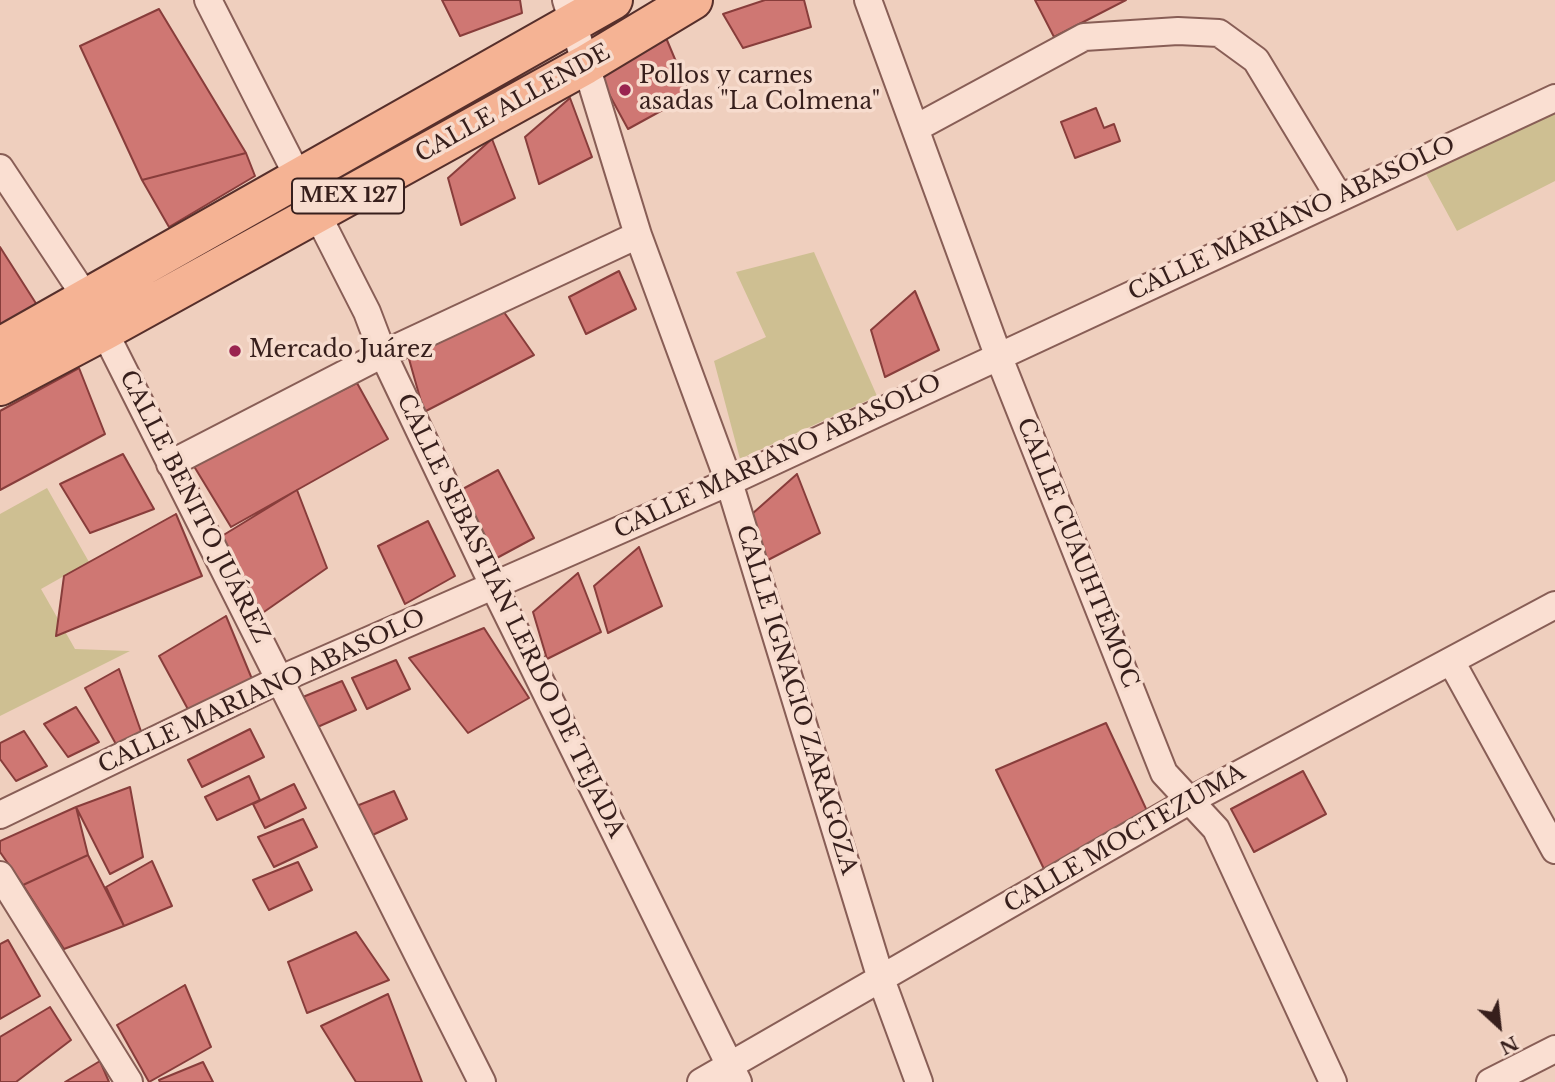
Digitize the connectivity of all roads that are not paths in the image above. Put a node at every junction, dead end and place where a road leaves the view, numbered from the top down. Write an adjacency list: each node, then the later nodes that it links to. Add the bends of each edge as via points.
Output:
1 (208, 0): 10 (street, CALLE SEBASTIÁN LERDO DE TEJADA)
2 (613, 0): 5 (main road, CALLE ALLENDE / MEX 127)
3 (693, 0): 6 (main road, CALLE ALLENDE / MEX 127)
4 (869, 0): 8 (street, CALLE CUAUHTÉMOC)
5 (570, 12): 6 (street, CALLE IGNACIO ZARAGOZA); 10 (main road, CALLE ALLENDE / MEX 127)
6 (584, 65): 12 (main road, CALLE ALLENDE / MEX 127); 13 (street, CALLE IGNACIO ZARAGOZA)
7 (1555, 98): 11 (street, CALLE MARIANO ABASOLO)
8 (916, 128): 11 (street, via 1084,37 1219,33 1256,60); 17 (street, CALLE CUAUHTÉMOC)
9 (0, 168): 14 (street, CALLE BENITO JUÁREZ)
10 (300, 178): 12 (street, CALLE SEBASTIÁN LERDO DE TEJADA); 14 (main road, CALLE ALLENDE / MEX 127)
11 (1339, 197): 17 (street, CALLE MARIANO ABASOLO)
12 (318, 213): 14 (main road, CALLE ALLENDE / MEX 127); 16 (street, CALLE SEBASTIÁN LERDO DE TEJADA)
13 (638, 235): 16 (street); 20 (street, CALLE IGNACIO ZARAGOZA)
14 (96, 315): 15 (main road, CALLE ALLENDE / MEX 127); 18 (main road, CALLE ALLENDE / MEX 127); 19 (street, CALLE BENITO JUÁREZ)
15 (0, 347)
16 (383, 354): 19 (street); 21 (street, CALLE SEBASTIÁN LERDO DE TEJADA)
17 (998, 355): 20 (street, CALLE MARIANO ABASOLO); 25 (street, CALLE CUAUHTÉMOC, via 1164,773)
18 (0, 386)
19 (170, 464): 24 (street, CALLE BENITO JUÁREZ)
20 (729, 482): 21 (street, CALLE MARIANO ABASOLO); 29 (street, CALLE IGNACIO ZARAGOZA)
21 (494, 587): 24 (street, CALLE MARIANO ABASOLO); 31 (street, CALLE SEBASTIÁN LERDO DE TEJADA)
22 (1555, 605): 23 (street, CALLE MOCTEZUMA)
23 (1451, 661): 25 (street, CALLE MOCTEZUMA); 27 (street)
24 (281, 679): 26 (street, CALLE MARIANO ABASOLO); 33 (street, CALLE BENITO JUÁREZ)
25 (1189, 801): 29 (street, CALLE MOCTEZUMA); 36 (street, CALLE CUAUHTÉMOC, via 1216,829)
26 (0, 815)
27 (1555, 850)
28 (0, 875): 32 (street)
29 (881, 979): 31 (street, CALLE MOCTEZUMA); 35 (street, CALLE IGNACIO ZARAGOZA)
30 (1555, 1049): 37 (street)
31 (734, 1074): 34 (street, CALLE MOCTEZUMA)
32 (129, 1082)
33 (482, 1082)
34 (701, 1082)
35 (919, 1082)
36 (1333, 1082)
37 (1490, 1082)

